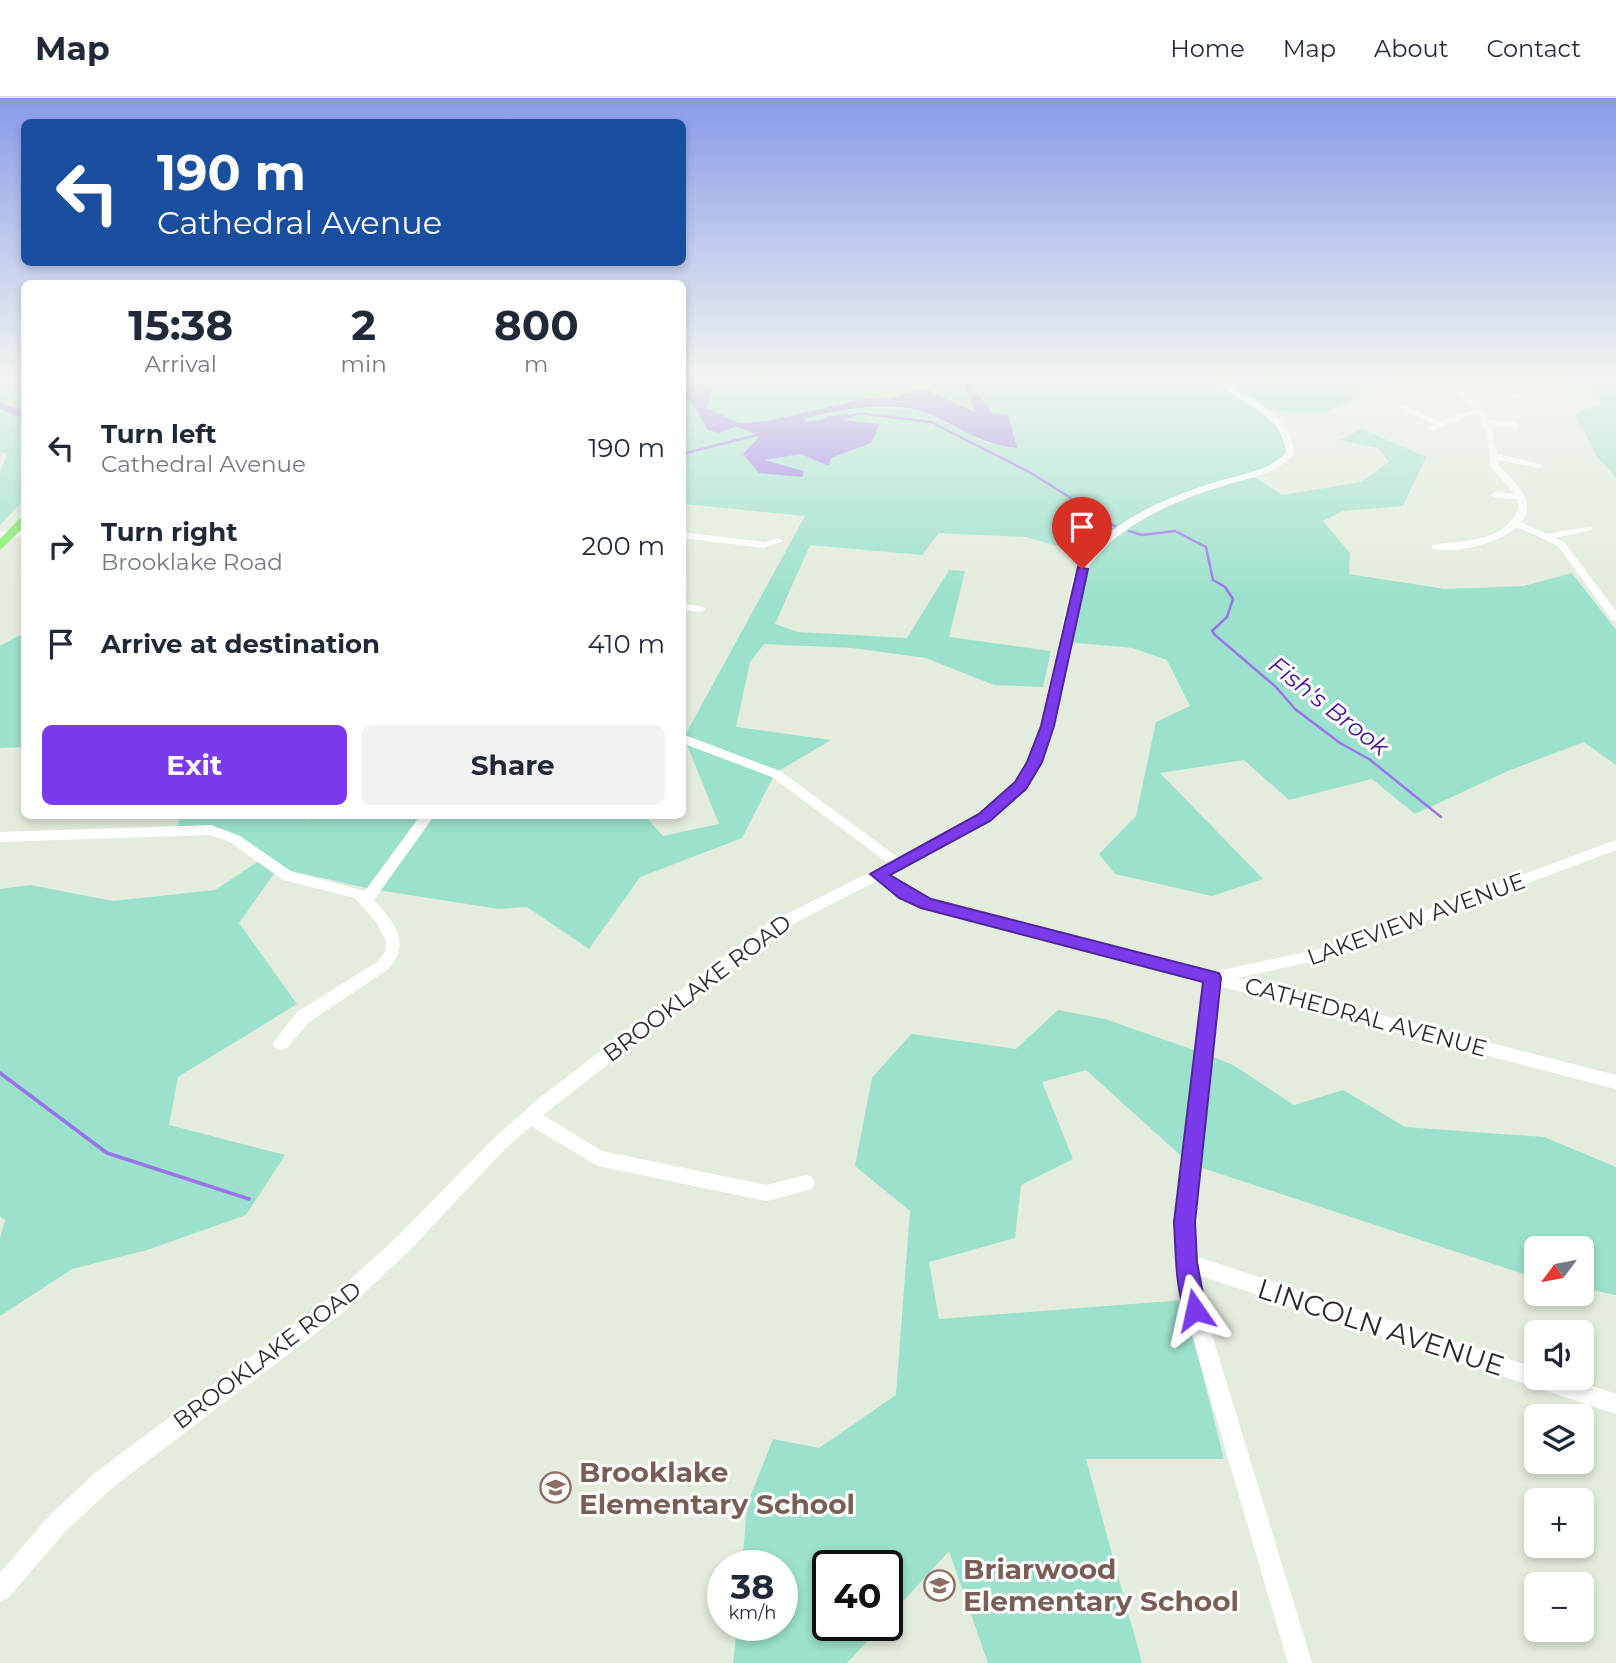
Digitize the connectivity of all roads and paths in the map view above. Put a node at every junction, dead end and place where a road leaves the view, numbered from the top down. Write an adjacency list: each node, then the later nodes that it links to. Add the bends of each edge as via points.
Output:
1 (1290, 451): 26 (street, BROOKLAKE ROAD, via 1276,467 1159,505 1128,524 1088,560 1078,577 1042,745 1021,786 984,818)
2 (1491, 451): 3 (street)
3 (1492, 456): 4 (street); 6 (street, via 1498,472)
4 (1539, 465)
5 (1495, 495): 6 (street)
6 (1522, 497): 7 (street, via 1524,511)
7 (1515, 523): 11 (street); 13 (street)
8 (1589, 528): 11 (street)
9 (12, 534): 14 (main road)
10 (686, 535): 12 (street, via 764,545)
11 (1549, 536): 17 (street, via 1561,544)
12 (778, 541)
13 (1481, 542): 15 (street); 16 (street)
14 (0, 546)
15 (1434, 547)
16 (1495, 549)
17 (1588, 580): 18 (street); 21 (street)
18 (1605, 581)
19 (686, 607): 20 (street)
20 (701, 609)
21 (1616, 618)
22 (686, 740): 26 (street, via 776,774)
23 (425, 819): 28 (street)
24 (0, 837): 28 (street, via 211,831 235,839 289,876 350,890)
25 (1616, 845): 29 (street, LAKEVIEW AVENUE, via 1322,954)
26 (898, 864): 27 (street, BROOKLAKE ROAD)
27 (878, 874): 29 (street, CATHEDRAL AVENUE, via 927,904); 32 (street, BROOKLAKE ROAD, via 786,919 750,943)
28 (367, 899): 30 (street, via 393,940 392,954 303,1017)
29 (1212, 978): 31 (street, CATHEDRAL AVENUE); 34 (street, via 1185,1222)
30 (281, 1043)
31 (1616, 1082)
32 (530, 1116): 33 (street, via 598,1158 767,1193); 36 (street, BROOKLAKE ROAD, via 377,1270 104,1480 57,1524)
33 (806, 1183)
34 (1186, 1262): 35 (street, LINCOLN AVENUE); 37 (street, via 1199,1325)
35 (1616, 1404)
36 (0, 1590)
37 (1300, 1663)

